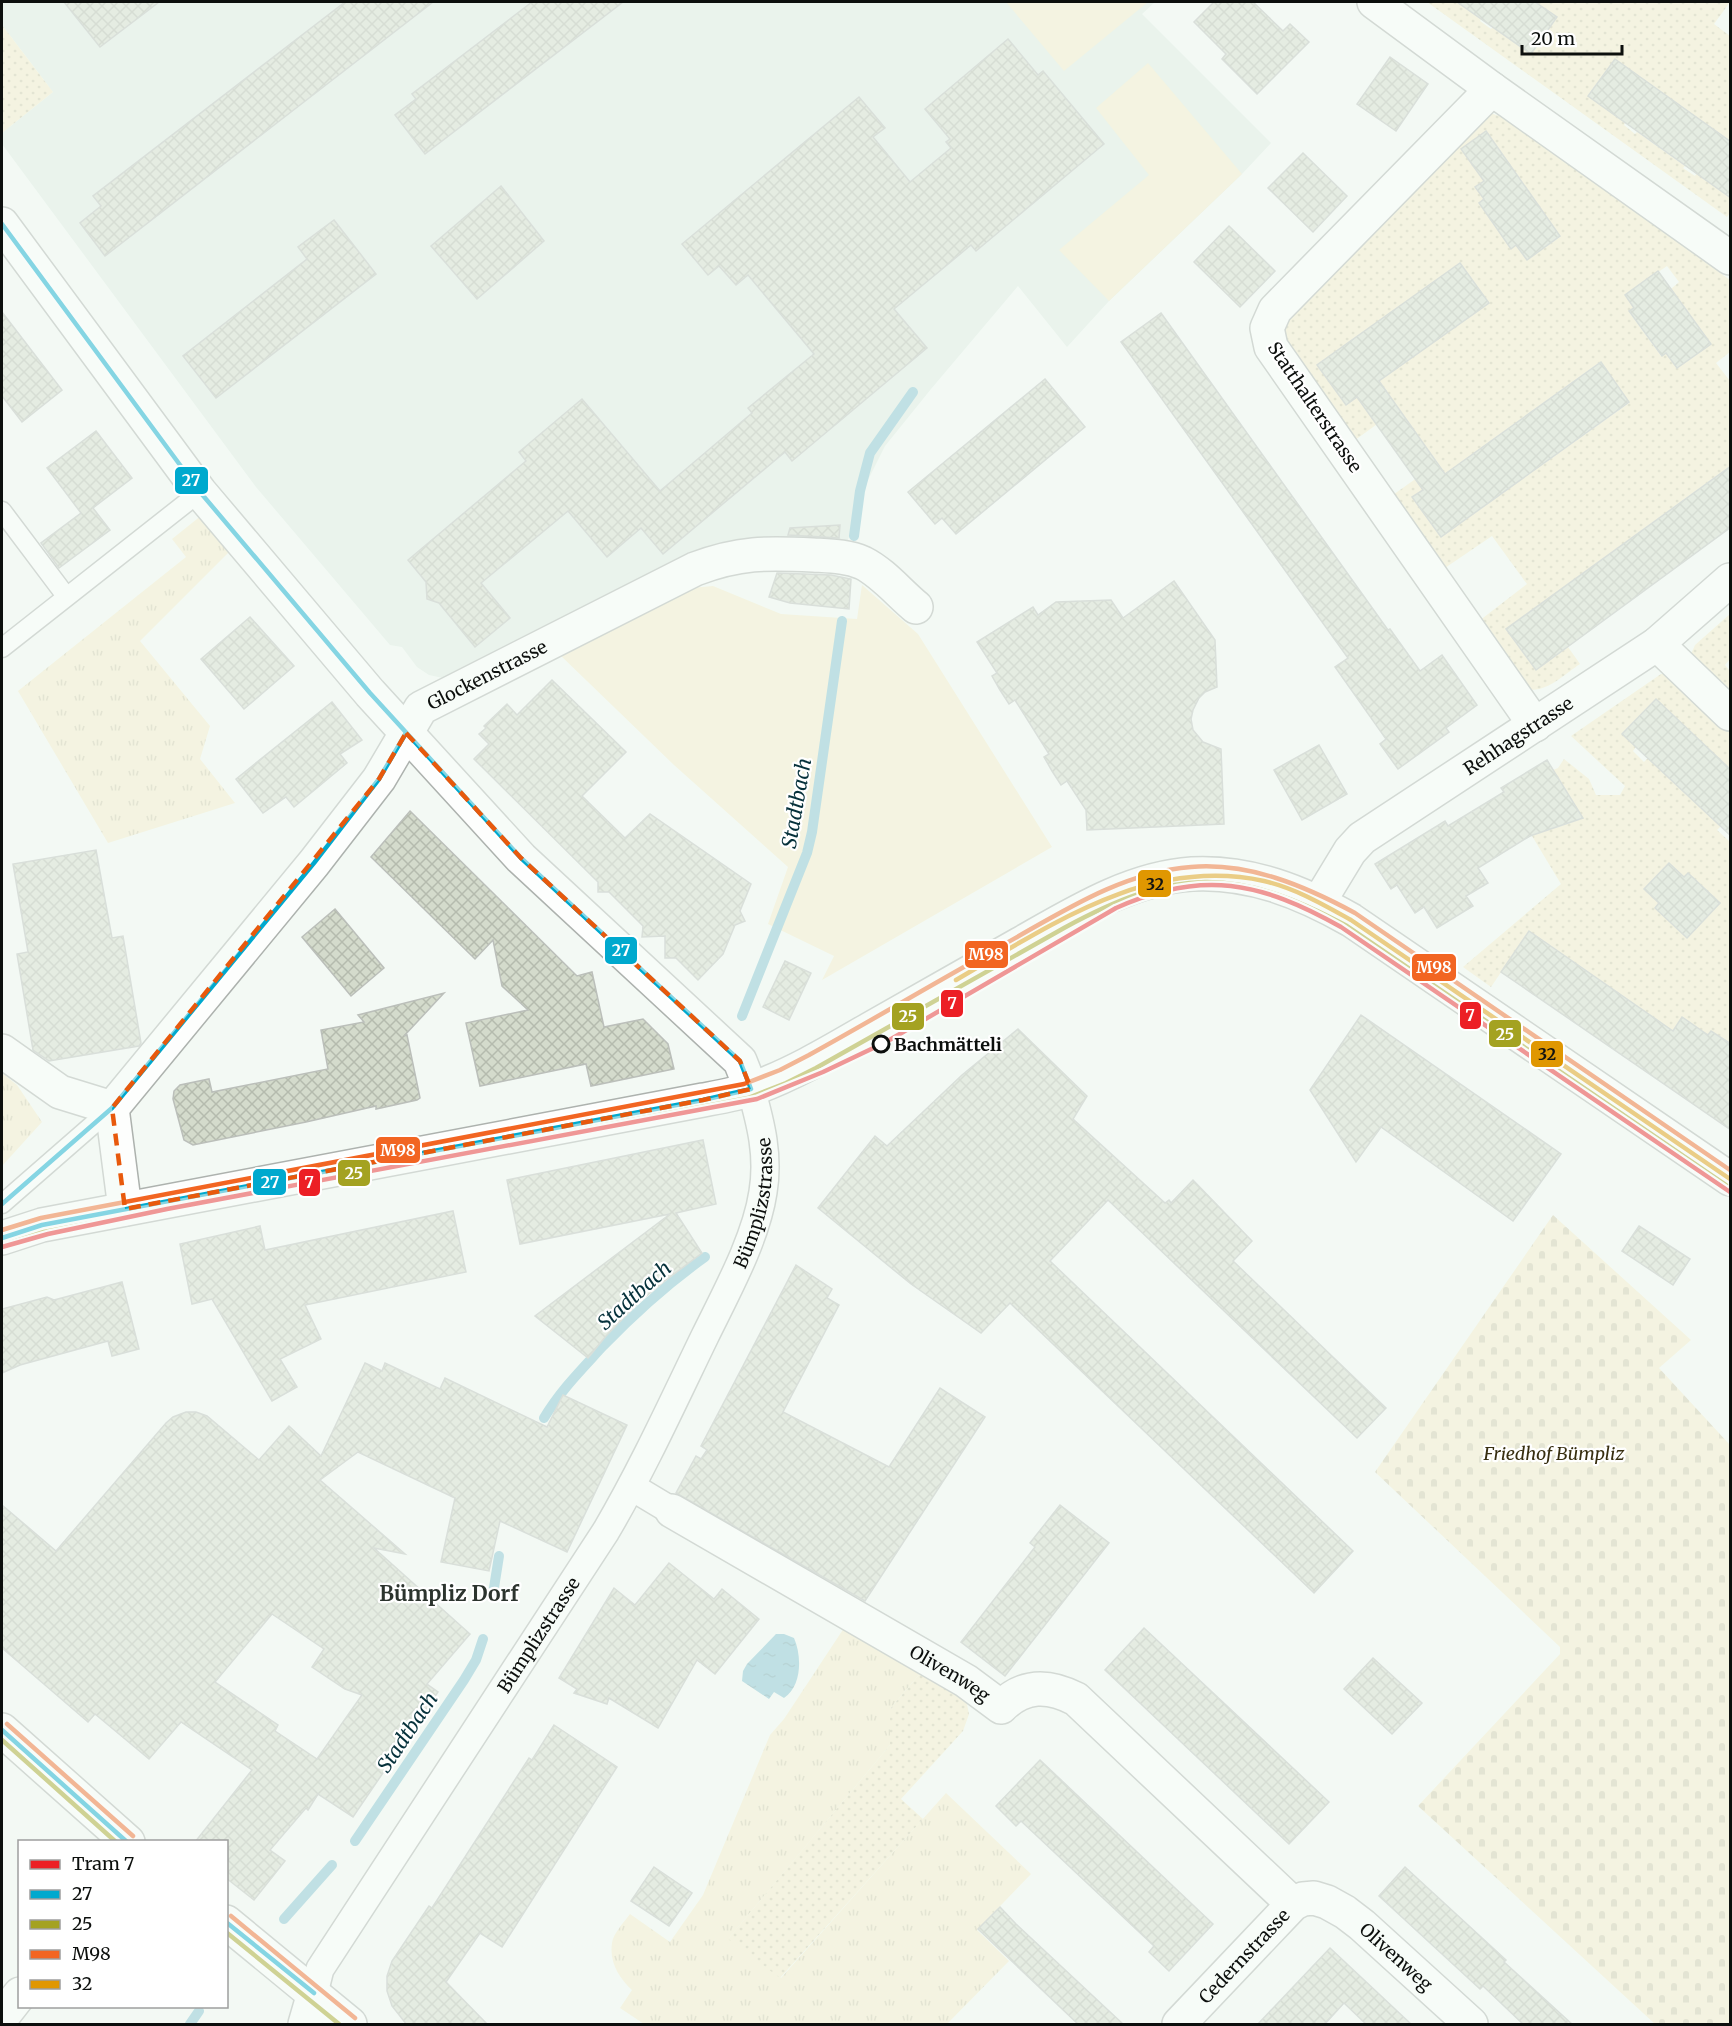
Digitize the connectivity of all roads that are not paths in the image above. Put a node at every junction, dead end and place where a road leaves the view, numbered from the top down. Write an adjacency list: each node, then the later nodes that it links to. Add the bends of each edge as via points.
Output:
1 (1374, 2): 2 (street)
2 (1492, 89): 4 (street); 13 (street, Statthalterstrasse, via 1275,310 1267,328 1272,347)
3 (2, 224): 5 (street, Bümplizstrasse)
4 (1731, 258)
5 (200, 492): 8 (lane); 14 (street, Bümplizstrasse)
6 (2, 511): 8 (lane)
7 (1731, 580): 10 (street, Rehhagstrasse)
8 (66, 596): 11 (lane)
9 (916, 608): 14 (street, Glockenstrasse, via 874,570 845,557 774,553 728,558 695,569 420,708)
10 (1657, 644): 12 (street); 13 (street, Rehhagstrasse)
11 (2, 648)
12 (1731, 714)
13 (1535, 726): 15 (street, Rehhagstrasse, via 1362,838)
14 (406, 733): 17 (street, Bümplizstrasse, via 521,858 740,1061); 18 (street, Glockenstrasse, via 379,779 314,863)
15 (1319, 902): 17 (street, via 1261,880 1232,876 1182,875 1140,885 1080,910 804,1066); 19 (street)
16 (2, 1051): 18 (street, via 60,1092)
17 (751, 1089): 21 (street); 23 (street, Bümplizstrasse, via 766,1161 760,1211 720,1305)
18 (112, 1108): 20 (lane, Glockenstrasse); 21 (street)
19 (1731, 1179)
20 (2, 1204)
21 (124, 1209): 22 (street, via 42,1225)
22 (2, 1238)
23 (632, 1487): 24 (street, Olivenweg); 29 (street, Bümplizstrasse, via 320,1969)
24 (672, 1511): 27 (street, Olivenweg, via 966,1681 1001,1707 1021,1693 1038,1688 1076,1699)
25 (2, 1730): 26 (street)
26 (126, 1840)
27 (1304, 1901): 34 (street, Cedernstrasse); 35 (street, Olivenweg, via 1337,1907 1353,1918)
28 (228, 1924): 29 (street)
29 (314, 1993): 32 (street, Bümplizstrasse); 33 (street)
30 (18, 1997): 31 (street)
31 (2, 2017)
32 (305, 2025)
33 (350, 2025)
34 (1179, 2025)
35 (1471, 2025)

